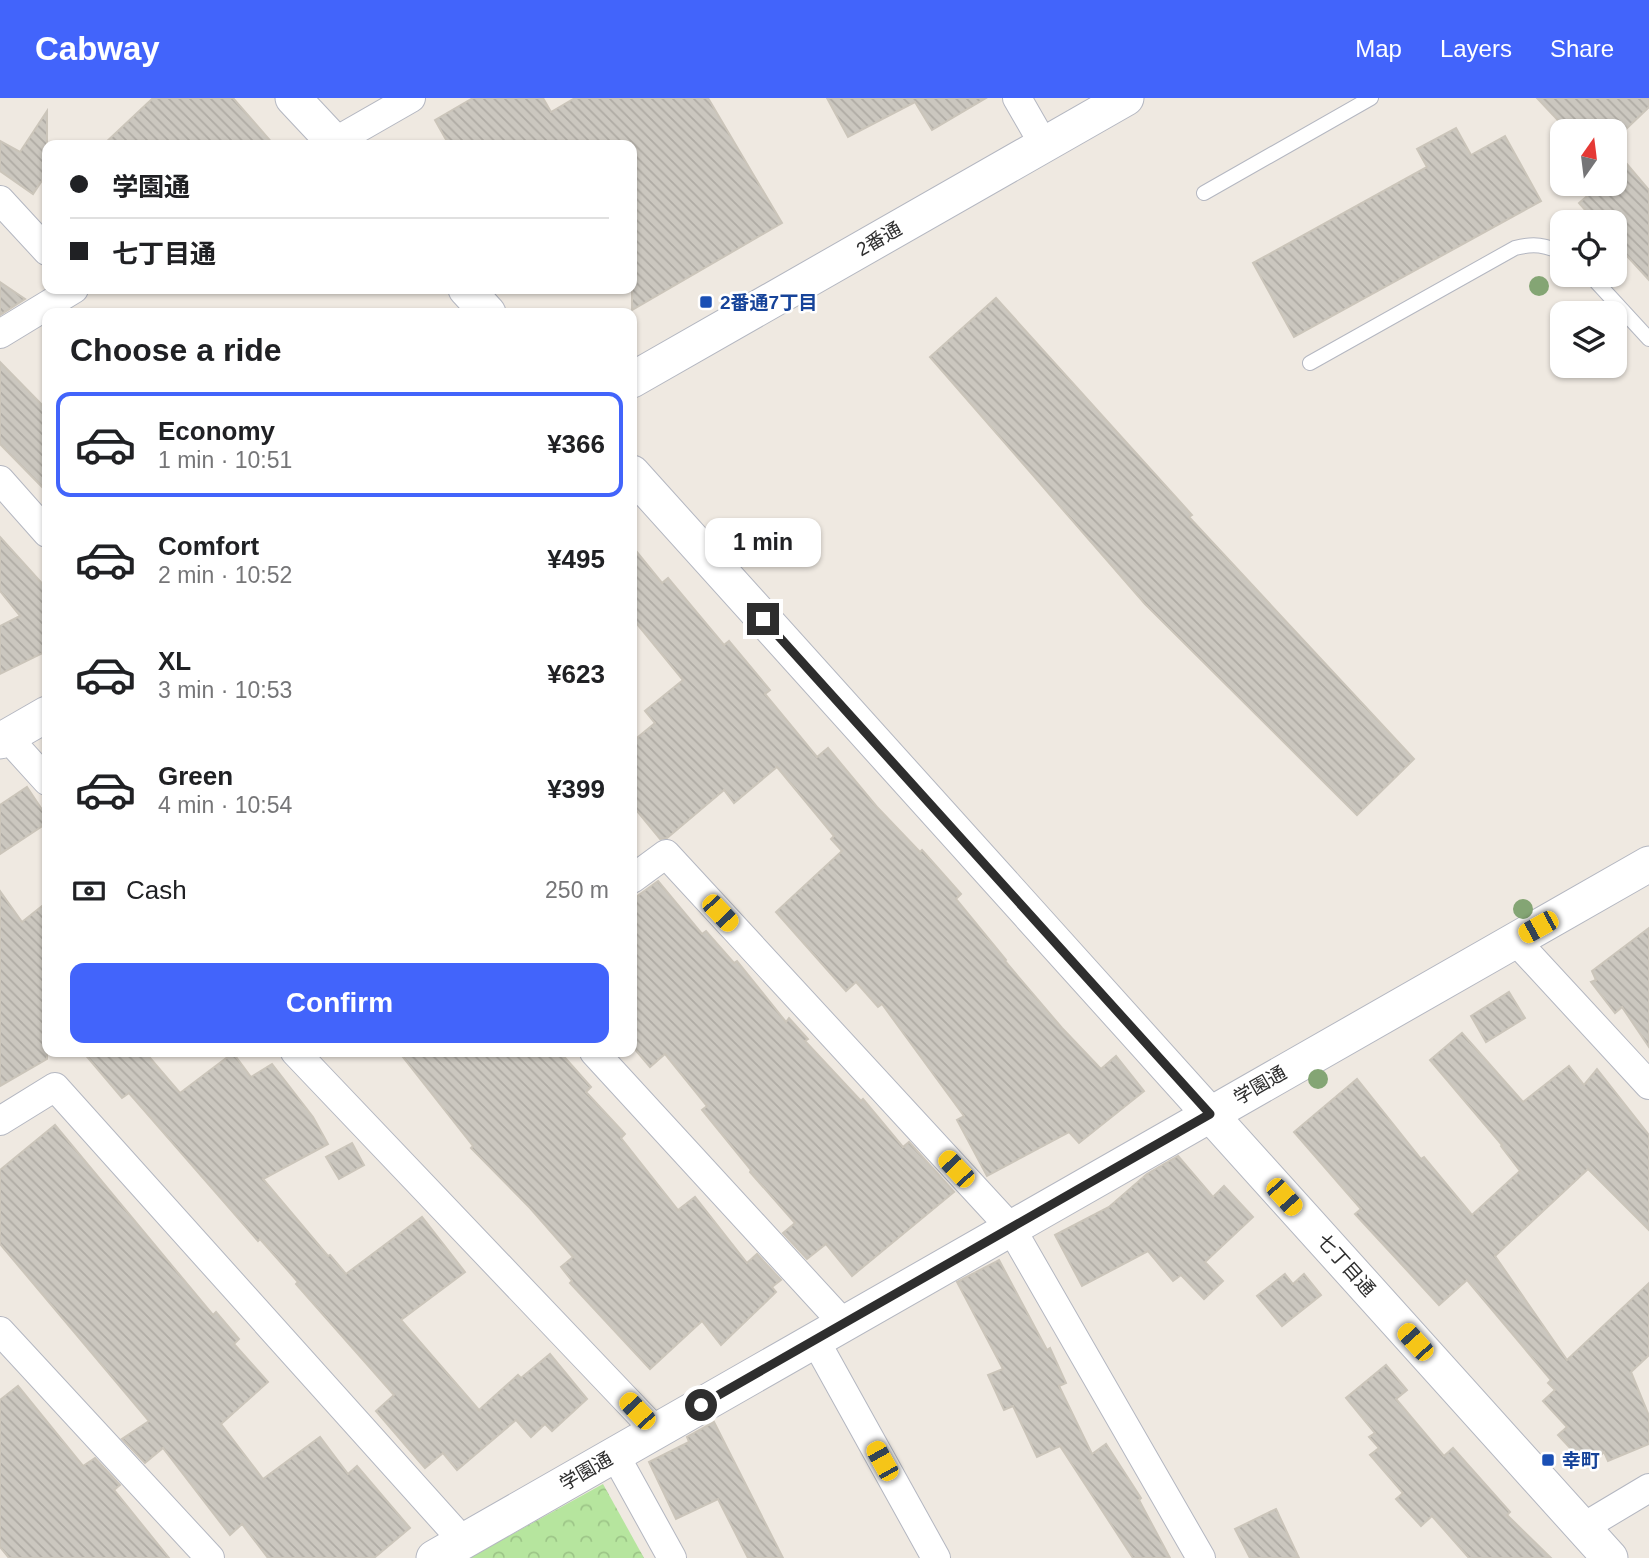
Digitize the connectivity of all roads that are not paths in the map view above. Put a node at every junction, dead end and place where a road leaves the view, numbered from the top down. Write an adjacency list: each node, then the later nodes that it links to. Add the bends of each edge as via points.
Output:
1 (293, 98): 6 (street)
2 (411, 98): 7 (street)
3 (1017, 98): 8 (street)
4 (1126, 98): 8 (street, 2番通)
5 (1371, 98): 9 (lane)
6 (330, 140)
7 (340, 140)
8 (1044, 145): 22 (street, 2番通)
9 (1204, 194)
10 (0, 200): 11 (street)
11 (42, 246)
12 (1550, 246): 21 (lane, via 1514,247)
13 (1601, 287): 20 (lane)
14 (66, 294): 17 (street)
15 (471, 294): 18 (street)
16 (42, 308): 19 (street)
17 (43, 308)
18 (483, 308)
19 (0, 334)
20 (1649, 339)
21 (1310, 363)
22 (637, 377)
23 (637, 479): 35 (street, 七丁目通)
24 (0, 480): 25 (street)
25 (42, 527)
26 (42, 717): 27 (street)
27 (4, 739): 28 (street)
28 (42, 776)
29 (1649, 864): 31 (street, 学園通)
30 (637, 875): 37 (street, via 666,854)
31 (1515, 940): 34 (street); 35 (street, 学園通)
32 (300, 1057): 40 (street)
33 (598, 1057): 39 (street)
34 (1649, 1085)
35 (1210, 1114): 37 (street, 学園通); 43 (street, 七丁目通)
36 (0, 1121): 44 (street, via 55,1087)
37 (1011, 1228): 39 (street, 学園通); 48 (street)
38 (0, 1331): 45 (street)
39 (830, 1332): 40 (street, 学園通); 47 (street)
40 (656, 1431): 41 (street, 学園通)
41 (615, 1455): 44 (street, 学園通); 46 (street)
42 (1649, 1488): 43 (street)
43 (1582, 1528): 49 (street, 七丁目通)
44 (449, 1550)
45 (210, 1558)
46 (672, 1558)
47 (936, 1558)
48 (1201, 1558)
49 (1610, 1558)

